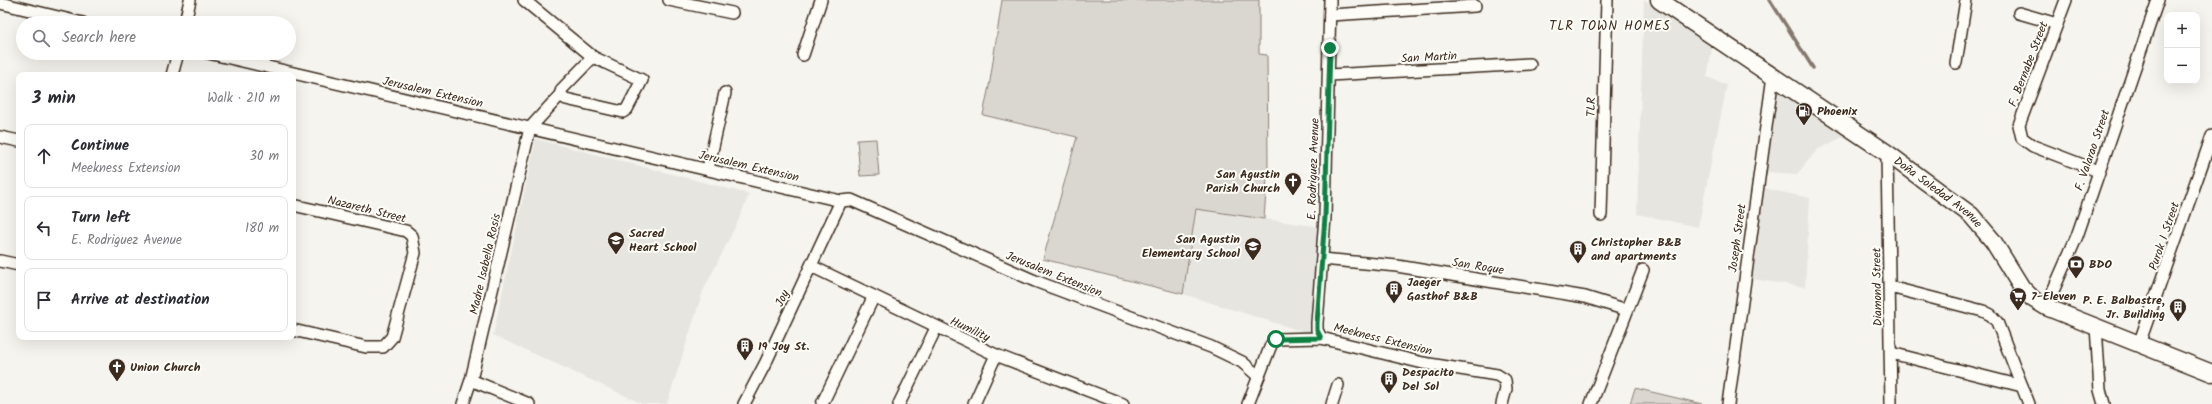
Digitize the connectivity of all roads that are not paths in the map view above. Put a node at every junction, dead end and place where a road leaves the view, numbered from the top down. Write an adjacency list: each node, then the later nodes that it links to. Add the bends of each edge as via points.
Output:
1 (190, 0): 18 (street)
2 (524, 0): 21 (street)
3 (669, 0): 11 (street)
4 (821, 0): 20 (street)
5 (1330, 0): 16 (street, E. Rodriguez Avenue)
6 (1607, 0): 42 (street, TLR)
7 (1659, 0): 30 (main road, Doña Soledad Avenue)
8 (1966, 0): 24 (street)
9 (2066, 0): 19 (street, F. Bernabe Street)
10 (2158, 0): 39 (street, F. Valarao Street)
11 (690, 2): 14 (street)
12 (0, 3): 17 (street)
13 (1475, 6): 16 (street)
14 (732, 13)
15 (2019, 13): 19 (street)
16 (1330, 15): 29 (street, E. Rodriguez Avenue)
17 (54, 16)
18 (187, 16)
19 (2058, 24): 39 (street, F. Bernabe Street, via 2019,125 2022,138 2033,146)
20 (803, 55)
21 (593, 57): 32 (street, via 562,89); 32 (street, via 642,80 626,111 617,112 566,99)
22 (176, 60): 26 (street)
23 (238, 60): 27 (street, Jerusalem Extension)
24 (1956, 63)
25 (1530, 64): 29 (street, San Martin)
26 (173, 72)
27 (290, 72)
28 (296, 73): 33 (street, Jerusalem Extension)
29 (1330, 75): 43 (street, E. Rodriguez Avenue)
30 (1773, 76): 37 (main road, Doña Soledad Avenue); 75 (street, Joseph Street)
31 (725, 93): 38 (street)
32 (560, 95): 33 (street)
33 (530, 128): 38 (street, Jerusalem Extension); 61 (street, Madre Isabella Rosis)
34 (0, 136): 36 (street)
35 (2212, 136): 56 (street, Purok 1 Street)
36 (16, 140)
37 (1887, 153): 48 (street, Diamond Street); 50 (main road, Doña Soledad Avenue, via 1971,215 1993,240 2022,288 2033,300)
38 (708, 169): 40 (street, Jerusalem Extension)
39 (2098, 171): 50 (street, F. Valarao Street, via 2077,236)
40 (841, 201): 46 (street, Joy); 60 (street, Jerusalem Extension, via 854,201 1036,281 1211,347 1242,362)
41 (296, 206): 54 (street, Nazareth Street, via 397,228 412,236 415,253 392,337 383,347 366,347)
42 (1601, 215)
43 (1322, 259): 51 (street, San Roque, via 1398,266 1606,302); 55 (street, E. Rodriguez Avenue, via 1317,323)
44 (0, 261): 45 (street)
45 (16, 264)
46 (811, 266): 49 (street, Humility); 66 (street, Joy)
47 (1642, 270): 51 (street)
48 (1890, 287): 57 (street, Diamond Street); 63 (street, via 1991,315 1997,322)
49 (873, 298): 53 (street, Humility); 67 (street)
50 (2046, 307): 52 (main road, Doña Soledad Avenue)
51 (1627, 310): 74 (street)
52 (2096, 326): 56 (main road, Doña Soledad Avenue); 78 (street, via 2100,390)
53 (936, 328): 58 (street, Humility); 68 (street)
54 (296, 331)
55 (1321, 338): 60 (street, Meekness Extension, via 1276,339); 73 (street, Meekness Extension, via 1423,364 1497,375 1505,380 1506,389)
56 (2139, 344): 59 (main road, Doña Soledad Avenue)
57 (1891, 353): 63 (street); 76 (street, Diamond Street)
58 (996, 355): 69 (street); 70 (street, Humility)
59 (2212, 373)
60 (1258, 376): 71 (street, Meekness Extension)
61 (471, 380): 64 (street, Madre Isabella Rosis); 65 (street)
62 (1338, 384): 72 (street)
63 (2022, 386): 77 (street)
64 (463, 404)
65 (529, 404)
66 (744, 404)
67 (822, 404)
68 (899, 404)
69 (974, 404)
70 (1122, 404)
71 (1248, 404)
72 (1332, 404)
73 (1502, 404)
74 (1591, 404)
75 (1728, 404)
76 (1891, 404)
77 (2029, 404)
78 (2104, 404)

